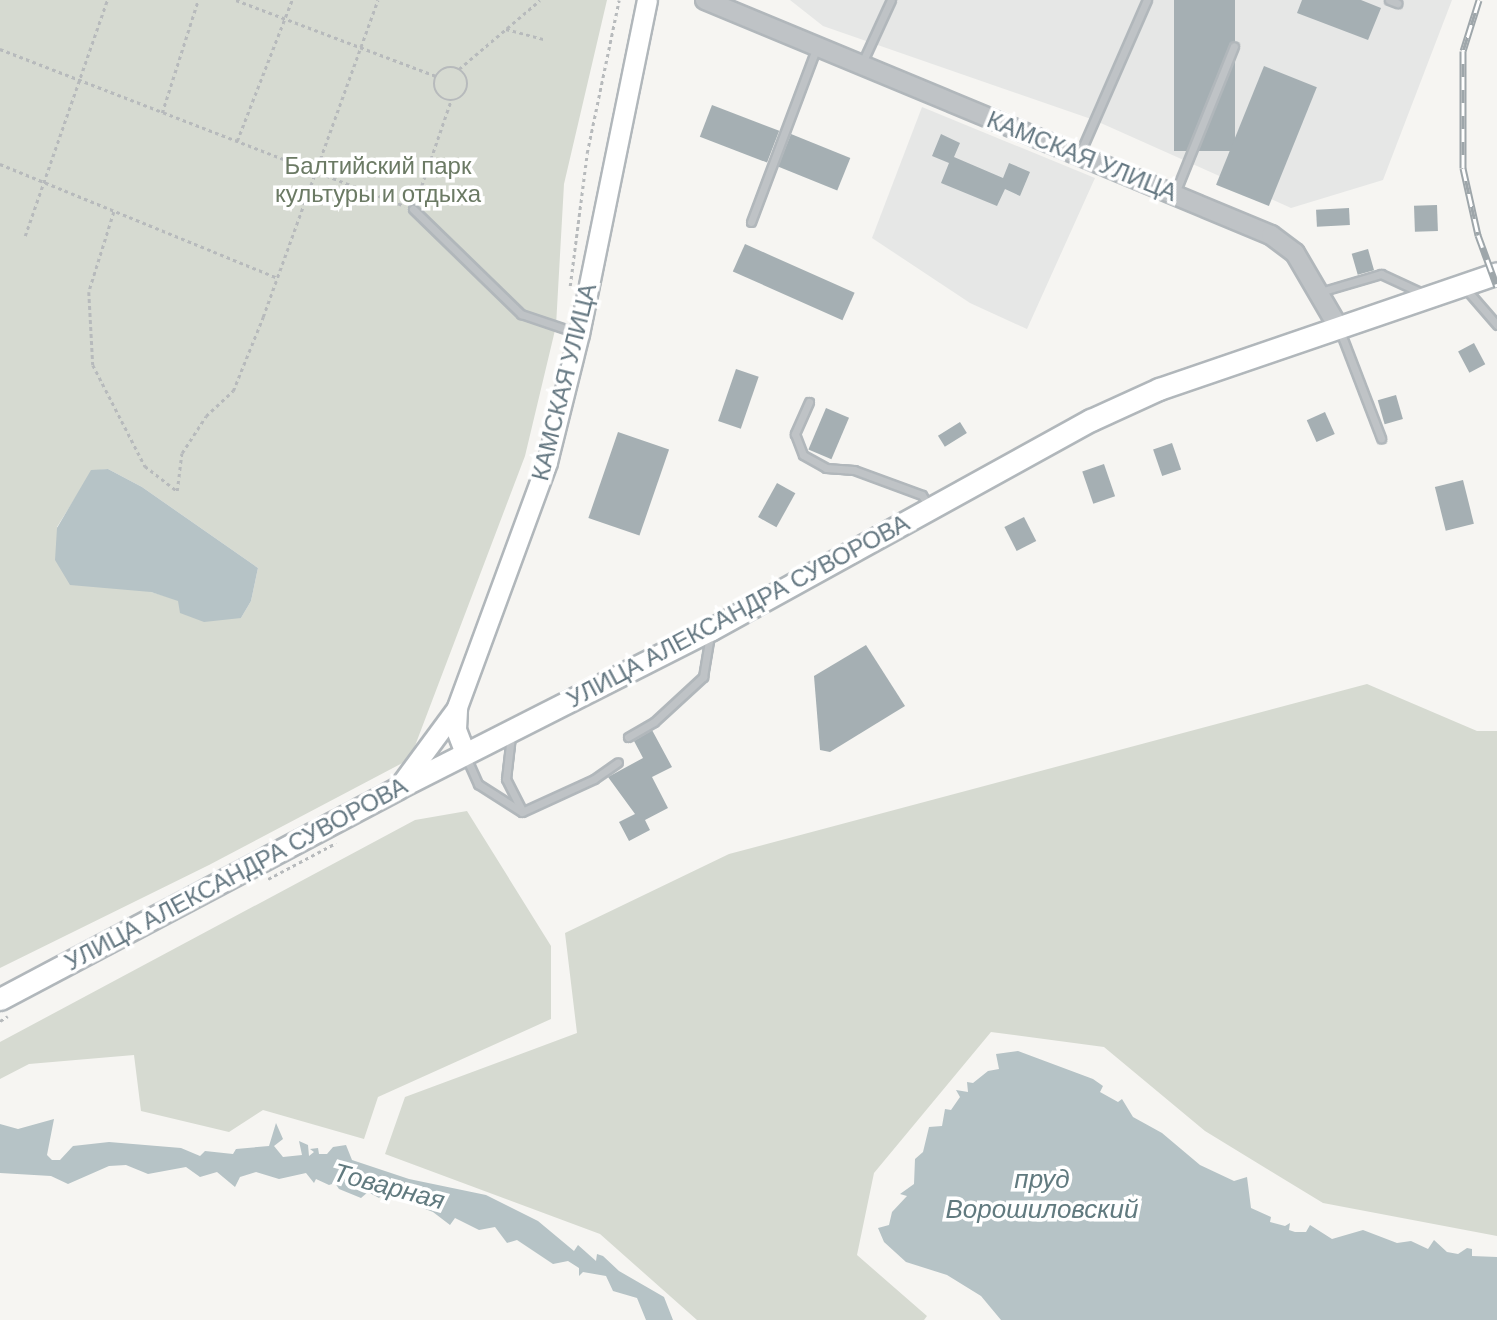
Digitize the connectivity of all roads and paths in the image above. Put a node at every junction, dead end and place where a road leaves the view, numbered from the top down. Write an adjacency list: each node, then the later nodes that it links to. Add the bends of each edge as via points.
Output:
1 (107, 0): 22 (path)
2 (198, 0): 24 (path)
3 (236, 0): 12 (path)
4 (292, 0): 12 (path)
5 (378, 0): 16 (path)
6 (540, 0): 13 (path)
7 (619, 0): 38 (path, via 587,153)
8 (647, 0): 43 (main road, КАМСКАЯ УЛИЦА)
9 (705, 0): 15 (street, КАМСКАЯ УЛИЦА)
10 (891, 0): 19 (lane)
11 (1147, 0): 26 (lane)
12 (283, 21): 16 (path); 25 (path)
13 (506, 29): 14 (path); 20 (path)
14 (544, 38)
15 (817, 46): 19 (street, КАМСКАЯ УЛИЦА); 33 (lane)
16 (361, 47): 21 (path); 28 (path)
17 (1234, 47): 30 (lane)
18 (0, 49): 22 (path)
19 (862, 65): 26 (street, КАМСКАЯ УЛИЦА)
20 (459, 69): 21 (path, via 444,68); 23 (path, via 467,78 467,89)
21 (436, 76): 23 (path, via 435,90)
22 (79, 83): 24 (path); 29 (path)
23 (452, 100): 31 (path)
24 (162, 113): 25 (path)
25 (237, 141): 28 (path)
26 (1080, 155): 30 (street, КАМСКАЯ УЛИЦА)
27 (0, 164): 29 (path)
28 (316, 173): 31 (path); 36 (path)
29 (44, 183): 32 (path); 34 (path)
30 (1175, 194): 39 (street, КАМСКАЯ УЛИЦА, via 1271,235 1295,253)
31 (414, 209): 43 (lane, via 521,314)
32 (114, 212): 36 (path); 36 (path, via 89,292 93,365 145,466 177,491 182,453 206,416 233,391)
33 (751, 222)
34 (25, 236)
35 (1497, 273): 37 (main road, УЛИЦА АЛЕКСАНДРА СУВОРОВА)
36 (278, 278)
37 (1464, 287): 40 (main road, УЛИЦА АЛЕКСАНДРА СУВОРОВА); 41 (lane)
38 (570, 289)
39 (1320, 292): 40 (lane, via 1381,274 1402,280); 42 (street, КАМСКАЯ УЛИЦА)
40 (1430, 299): 42 (main road, УЛИЦА АЛЕКСАНДРА СУВОРОВА)
41 (1497, 326)
42 (1340, 330): 45 (lane); 46 (main road, УЛИЦА АЛЕКСАНДРА СУВОРОВА, via 1159,389 1091,420)
43 (579, 334): 48 (main road, КАМСКАЯ УЛИЦА, via 547,462)
44 (809, 402): 46 (lane, via 795,434 803,455 826,467 854,470 922,495)
45 (1381, 438)
46 (930, 508): 47 (main road, УЛИЦА АЛЕКСАНДРА СУВОРОВА)
47 (710, 630): 49 (main road, УЛИЦА АЛЕКСАНДРА СУВОРОВА); 50 (lane, via 703,677 654,722)
48 (457, 707): 51 (main road, КАМСКАЯ УЛИЦА, via 456,729); 53 (main road)
49 (512, 732): 51 (main road, УЛИЦА АЛЕКСАНДРА СУВОРОВА); 54 (lane, via 506,779)
50 (628, 737)
51 (464, 753): 53 (main road, УЛИЦА АЛЕКСАНДРА СУВОРОВА); 54 (lane, via 478,784)
52 (618, 762): 54 (lane, via 594,779)
53 (398, 788): 55 (main road, УЛИЦА АЛЕКСАНДРА СУВОРОВА)
54 (522, 812)
55 (0, 999)

